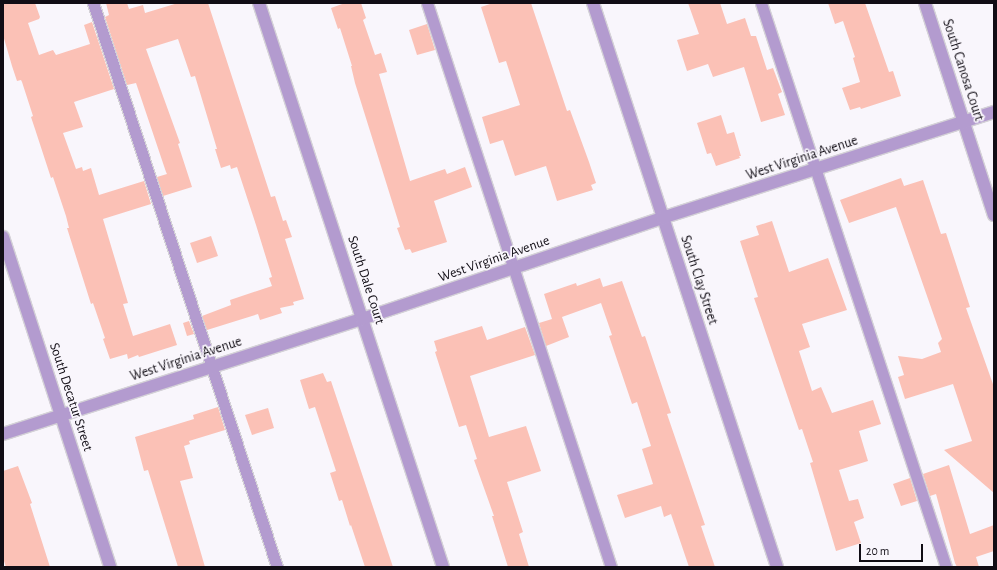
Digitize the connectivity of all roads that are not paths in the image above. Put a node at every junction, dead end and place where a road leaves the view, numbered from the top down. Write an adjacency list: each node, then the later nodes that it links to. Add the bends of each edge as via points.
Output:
1 (93, 3): 15 (lane)
2 (259, 3): 14 (street, South Dale Court)
3 (427, 3): 13 (lane)
4 (592, 3): 11 (street, South Clay Street)
5 (761, 3): 9 (lane)
6 (925, 3): 8 (street, South Canosa Court)
7 (994, 112): 8 (street, West Virginia Avenue)
8 (963, 122): 9 (street, West Virginia Avenue); 10 (street, South Canosa Court)
9 (816, 169): 11 (street, West Virginia Avenue); 23 (lane)
10 (994, 215)
11 (662, 218): 13 (street, West Virginia Avenue); 22 (street, South Clay Street)
12 (3, 237): 16 (street, South Decatur Street)
13 (513, 268): 14 (street, West Virginia Avenue); 21 (lane)
14 (362, 319): 15 (street, West Virginia Avenue); 20 (street, South Dale Court)
15 (212, 367): 16 (street, West Virginia Avenue); 19 (lane)
16 (61, 415): 17 (street, West Virginia Avenue); 18 (street, South Decatur Street)
17 (3, 434)
18 (110, 567)
19 (277, 567)
20 (443, 567)
21 (611, 567)
22 (777, 567)
23 (946, 567)

